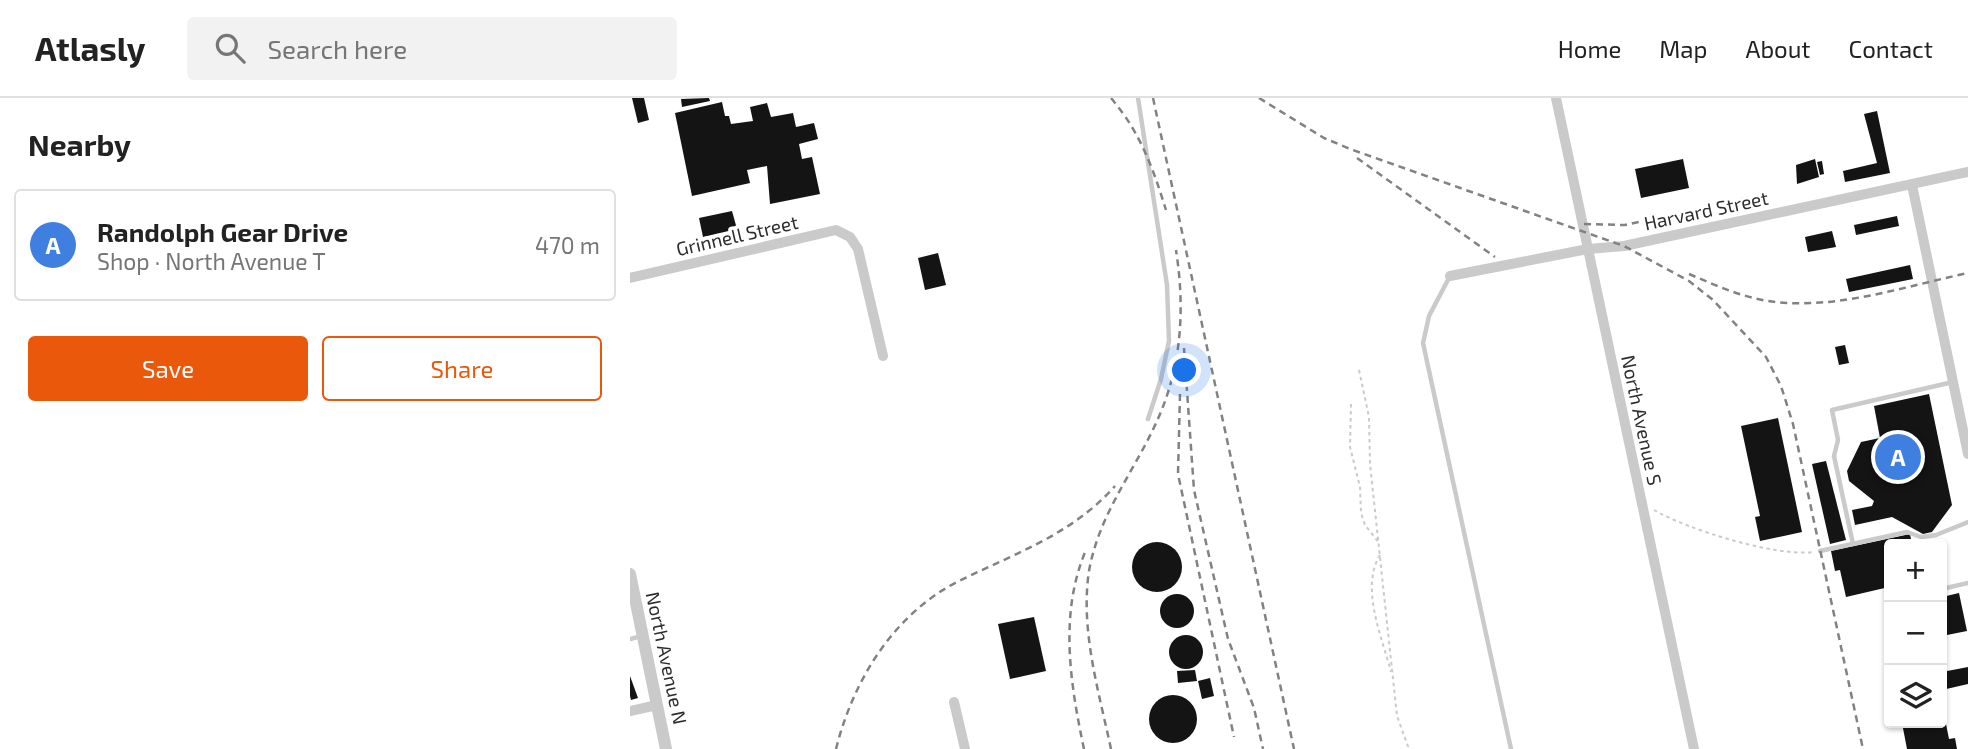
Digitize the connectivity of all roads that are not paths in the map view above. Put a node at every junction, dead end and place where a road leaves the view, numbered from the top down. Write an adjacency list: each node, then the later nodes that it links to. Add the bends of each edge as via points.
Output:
1 (1138, 98): 10 (lane, via 1167,285 1169,341)
2 (1556, 98): 5 (street, North Avenue S)
3 (1968, 172): 4 (street, Harvard Street)
4 (1912, 186): 5 (street, Harvard Street); 9 (street)
5 (1588, 250): 6 (street, Harvard Street); 25 (street, North Avenue S)
6 (1450, 276): 24 (lane, via 1429,316 1423,343)
7 (630, 278): 8 (street, Grinnell Street, via 836,230 850,237 858,249)
8 (883, 356)
9 (1953, 383): 11 (street); 13 (lane, via 1832,410 1838,440 1834,456)
10 (1148, 419)
11 (1968, 454)
12 (1968, 522): 13 (lane, via 1936,535 1921,537 1907,532)
13 (1853, 544): 14 (lane)
14 (1820, 551)
15 (630, 574): 18 (street, North Avenue N)
16 (1968, 583): 17 (lane)
17 (1947, 588)
18 (636, 637): 20 (street, North Avenue N)
19 (954, 702): 23 (street)
20 (657, 705): 21 (street); 22 (street, North Avenue N)
21 (630, 711)
22 (666, 749)
23 (965, 749)
24 (1511, 749)
25 (1694, 749)

